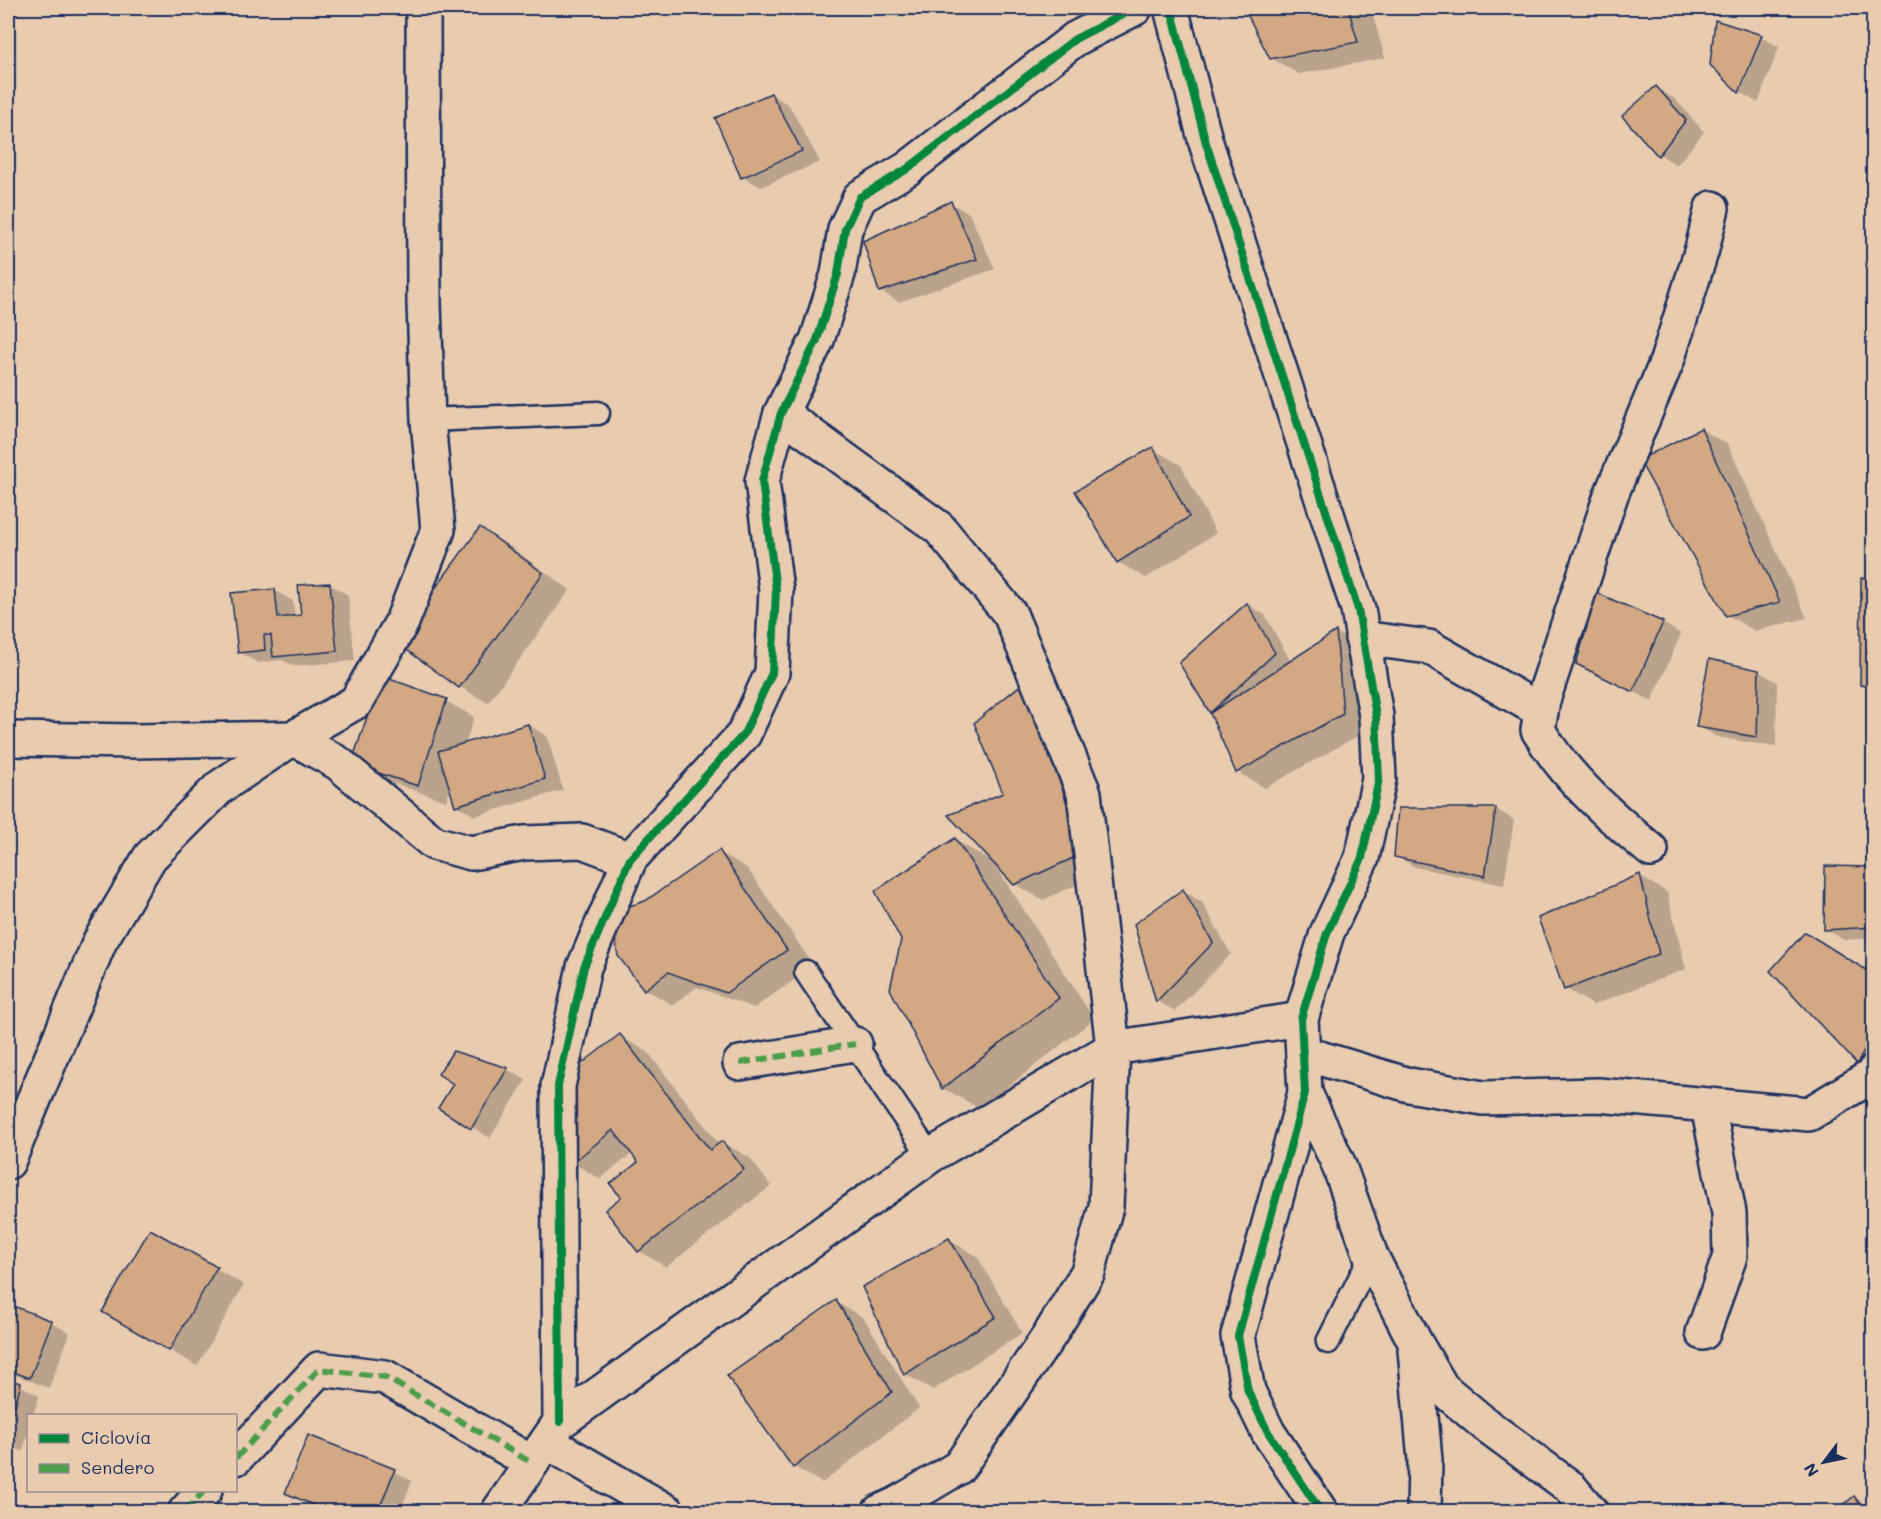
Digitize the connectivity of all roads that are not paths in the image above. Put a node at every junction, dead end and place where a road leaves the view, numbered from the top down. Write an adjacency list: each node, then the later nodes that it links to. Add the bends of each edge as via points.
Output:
1 (423, 8): 7 (street)
2 (1136, 8): 6 (street, via 1075,39 907,169 860,197 845,230 838,274 817,340)
3 (1171, 8): 8 (street, via 1206,143 1358,609)
4 (1712, 208): 9 (street, via 1667,361 1611,495)
5 (598, 413): 7 (lane)
6 (781, 413): 13 (street, via 762,482 776,590 772,673 744,734); 17 (street, via 939,528 1010,614 1084,793)
7 (428, 420): 10 (street, via 438,530 402,622 356,702)
8 (1362, 638): 9 (street, via 1429,647); 15 (street, via 1376,716 1379,779 1362,858 1327,933)
9 (1541, 711): 12 (street, via 1538,730 1547,746 1601,808)
10 (292, 738): 11 (street); 13 (street, via 338,763 434,843 471,854 524,843 582,841); 23 (street, via 220,787 150,857 99,941)
11 (8, 739)
12 (1651, 850)
13 (630, 859): 29 (street, via 584,967 558,1086)
14 (806, 972): 16 (lane)
15 (1301, 1019): 17 (street); 18 (street)
16 (855, 1044): 19 (street); 24 (lane)
17 (1113, 1048): 24 (street); 35 (street, via 1107,1207 1088,1272 959,1467)
18 (1303, 1053): 21 (street); 22 (street, via 1409,1085 1483,1098 1598,1095)
19 (740, 1063)
20 (1874, 1072): 22 (street, via 1809,1114)
21 (1305, 1093): 25 (street, via 1338,1162); 36 (street, via 1238,1336 1248,1391 1268,1432)
22 (1708, 1106): 26 (street, via 1729,1213 1730,1256)
23 (9, 1155)
24 (930, 1156): 29 (street)
25 (1371, 1256): 27 (lane); 28 (street)
26 (1703, 1332)
27 (1328, 1342)
28 (1415, 1342): 37 (street, via 1425,1460); 38 (street, via 1442,1388 1570,1487)
29 (546, 1442): 30 (street, via 385,1377 319,1369); 33 (street); 34 (street)
30 (237, 1457)
31 (204, 1492): 32 (street)
32 (185, 1512)
33 (498, 1512)
34 (668, 1512)
35 (879, 1512)
36 (1321, 1512)
37 (1424, 1512)
38 (1591, 1512)

